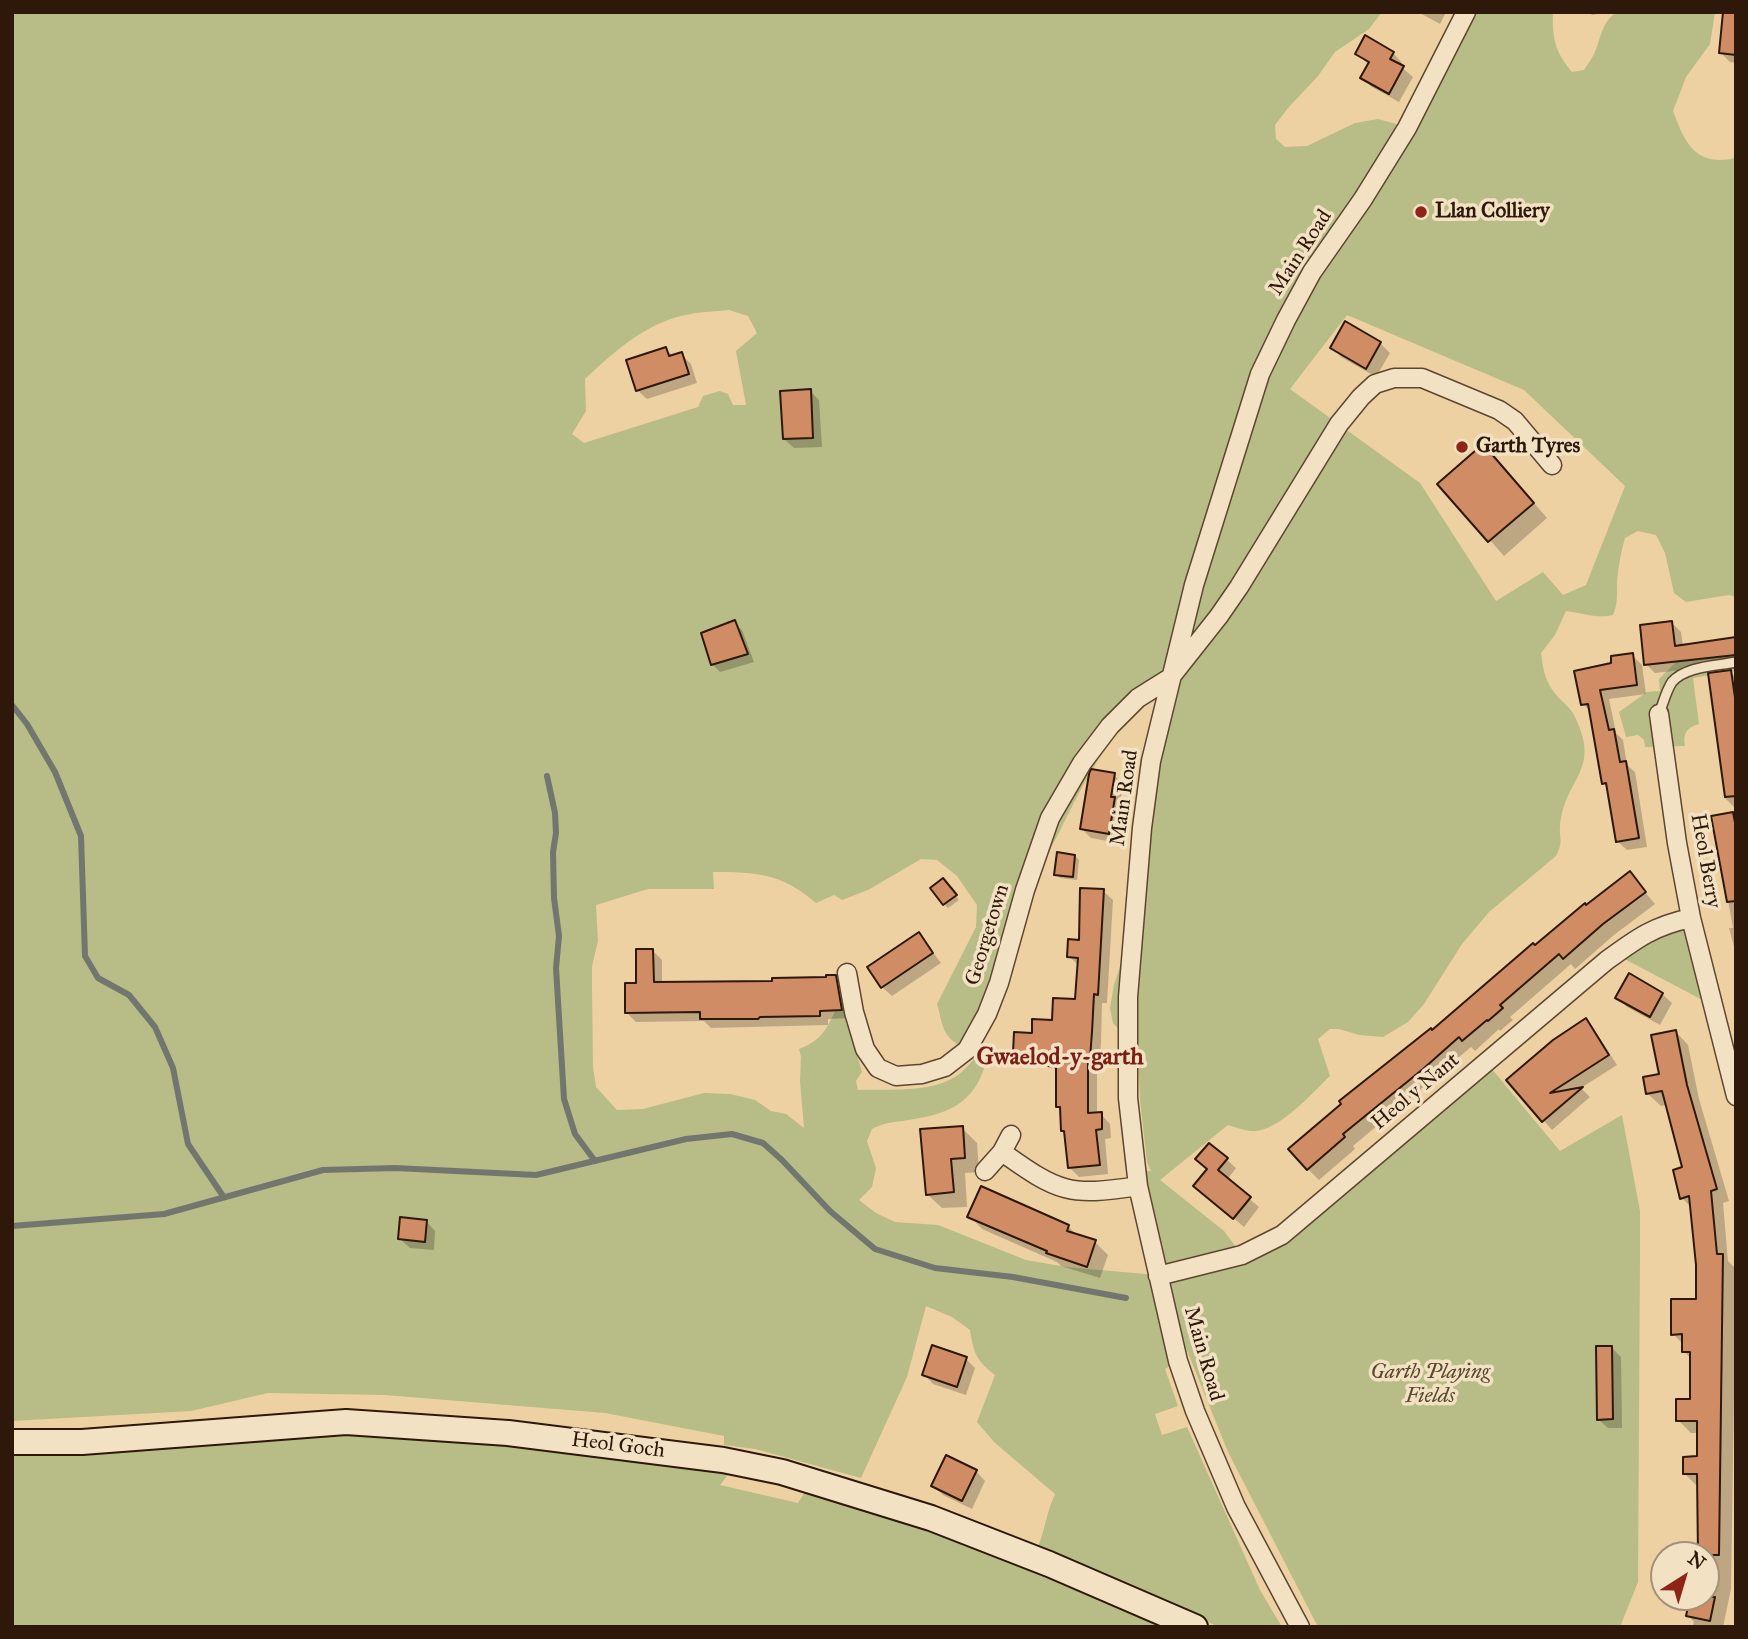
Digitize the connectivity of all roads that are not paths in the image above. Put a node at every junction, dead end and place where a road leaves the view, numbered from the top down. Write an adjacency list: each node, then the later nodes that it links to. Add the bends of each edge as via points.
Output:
1 (1466, 12): 4 (street, Main Road, via 1407,128 1312,272 1260,374)
2 (1552, 466): 4 (street, via 1515,421 1499,410 1422,378 1394,378 1375,384 1339,424 1239,587)
3 (1736, 662): 5 (lane, via 1680,675 1671,684)
4 (1170, 678): 7 (street, Georgetown, via 1138,698 1110,726 1050,818 999,983 967,1050 945,1067 922,1074 897,1076 878,1068 864,1049); 12 (street, Main Road, via 1149,774 1132,928 1128,1098)
5 (1659, 714): 6 (street, Heol Berry)
6 (1691, 918): 8 (street, Heol Berry); 13 (street, Heol y Nant, via 1639,937 1606,961 1282,1235 1242,1255)
7 (847, 973)
8 (1736, 1096)
9 (1011, 1135): 10 (street)
10 (1002, 1152): 11 (street); 12 (street, via 1059,1188 1079,1192)
11 (985, 1171)
12 (1138, 1186): 13 (street, Main Road)
13 (1157, 1276): 16 (street, Main Road, via 1195,1411 1236,1507)
14 (12, 1442): 15 (street, Heol Goch, via 82,1442 346,1422 508,1433 723,1460 782,1472 931,1518)
15 (1195, 1627)
16 (1300, 1627)

